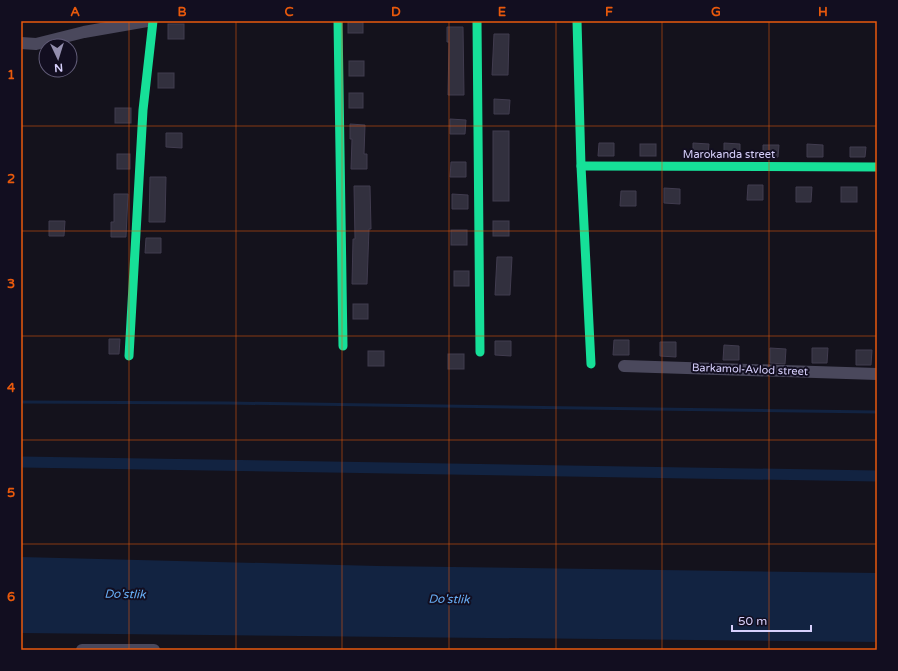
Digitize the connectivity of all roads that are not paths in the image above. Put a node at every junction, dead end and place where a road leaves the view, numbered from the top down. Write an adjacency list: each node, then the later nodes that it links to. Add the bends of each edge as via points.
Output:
1 (147, 21): 6 (street, via 84,32 36,44)
2 (153, 21): 11 (street, via 143,110)
3 (338, 21): 9 (street)
4 (477, 21): 10 (street)
5 (577, 21): 7 (street)
6 (21, 43)
7 (581, 166): 8 (street, Marokanda street); 12 (street)
8 (877, 167)
9 (343, 346)
10 (480, 352)
11 (129, 356)
12 (591, 364)
13 (624, 366): 14 (street, Barkamol-Avlod street)
14 (877, 374)
15 (82, 650): 16 (street)
16 (154, 650)

